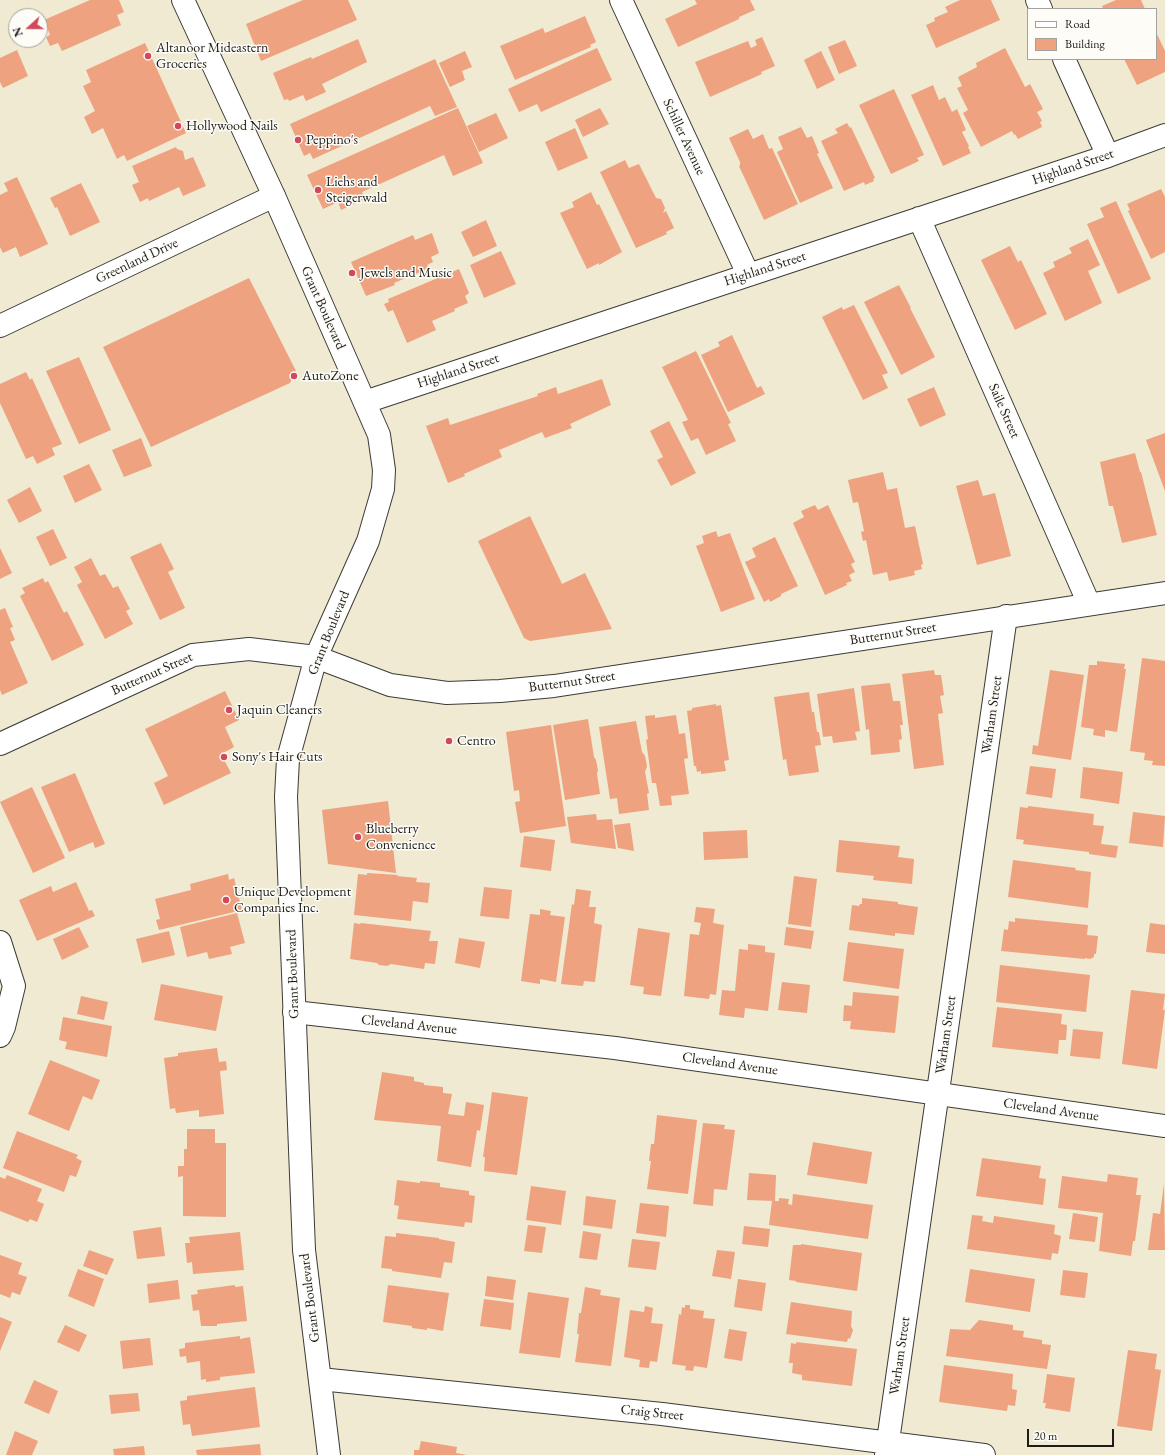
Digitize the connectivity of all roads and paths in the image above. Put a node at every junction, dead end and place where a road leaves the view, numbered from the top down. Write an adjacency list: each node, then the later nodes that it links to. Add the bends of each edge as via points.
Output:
1 (183, 0): 6 (street, Grant Boulevard)
2 (621, 0): 8 (street, Schiller Avenue)
3 (1064, 60): 5 (street)
4 (1165, 135): 5 (street, Highland Street)
5 (1108, 156): 7 (street, Highland Street)
6 (274, 196): 9 (street, Greenland Drive); 10 (street, Grant Boulevard)
7 (918, 218): 8 (street, Highland Street); 12 (street, Saile Street)
8 (748, 274): 10 (street, Highland Street)
9 (0, 326)
10 (365, 402): 14 (street, Grant Boulevard, via 379,434 384,470 383,489 368,541)
11 (1165, 593): 12 (street, Butternut Street)
12 (1089, 604): 13 (street, Butternut Street)
13 (1006, 616): 14 (street, Butternut Street, via 554,686 500,691 447,693 390,685); 19 (street, Warham Street)
14 (316, 657): 15 (street, Butternut Street, via 249,649 193,654); 17 (street, Grant Boulevard, via 288,759 287,774)
15 (0, 744)
16 (0, 942): 18 (street, via 14,986)
17 (294, 1012): 19 (street, Cleveland Avenue, via 614,1048); 21 (street, Grant Boulevard, via 304,1250)
18 (0, 1036)
19 (938, 1094): 20 (street, Cleveland Avenue); 22 (street, Warham Street)
20 (1165, 1126)
21 (320, 1379): 22 (street, Craig Street, via 662,1414); 23 (street, Grant Boulevard)
22 (887, 1449): 24 (street, Craig Street)
23 (329, 1455)
24 (984, 1455)

